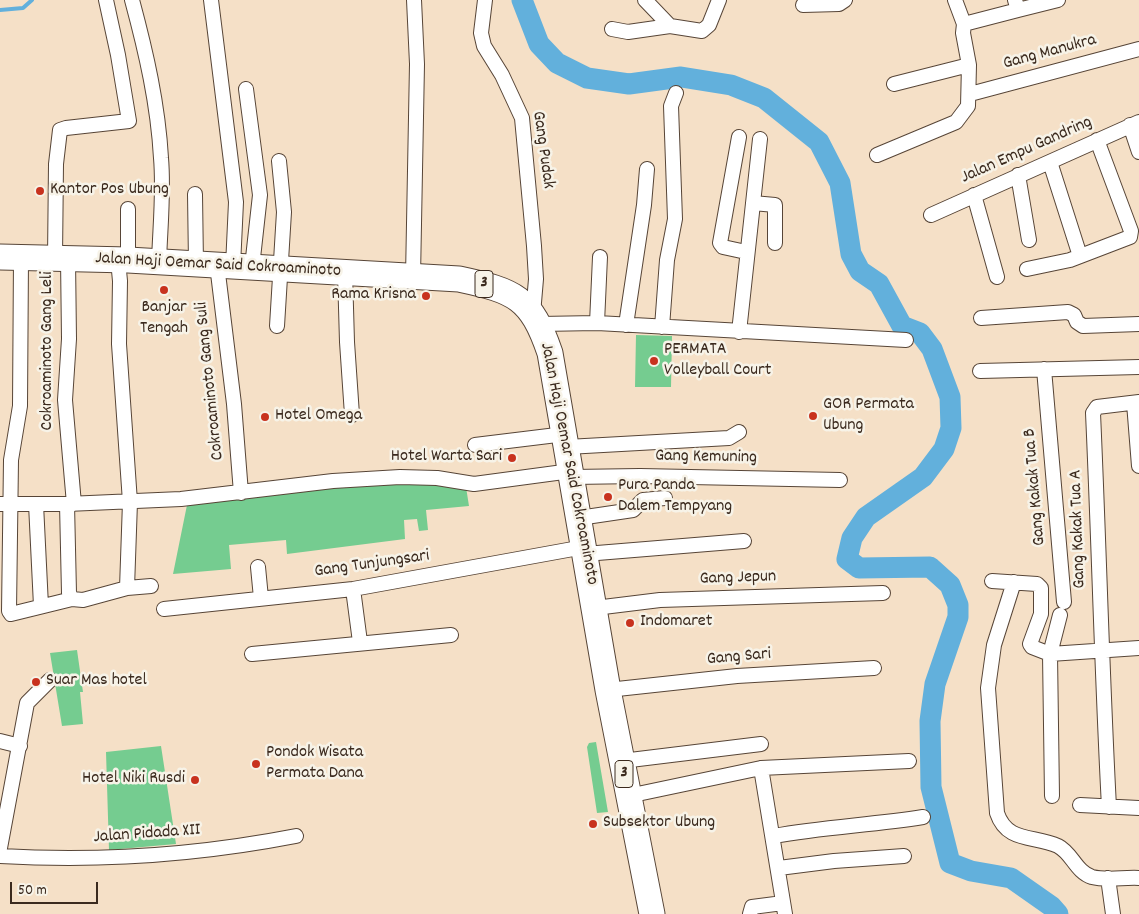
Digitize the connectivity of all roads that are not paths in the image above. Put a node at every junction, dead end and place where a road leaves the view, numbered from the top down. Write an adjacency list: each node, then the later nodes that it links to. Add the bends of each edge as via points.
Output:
1 (106, 0): 43 (street, Cokroaminoto Gang Leli, via 129,121 60,130 56,164)
2 (132, 0): 45 (street, via 152,80 159,132 162,182)
3 (212, 0): 46 (street, via 236,202)
4 (414, 0): 50 (street, via 417,64)
5 (485, 0): 53 (street, Gang Pudak, via 481,27 484,46 522,118 534,246)
6 (645, 0): 14 (street)
7 (719, 0): 14 (street, via 705,30)
8 (845, 0): 11 (street, via 839,4)
9 (954, 0): 13 (street)
10 (1058, 0): 12 (street)
11 (803, 5)
12 (1016, 5): 13 (street)
13 (964, 24): 17 (street)
14 (670, 26): 15 (street, via 628,32)
15 (612, 28)
16 (1139, 48): 21 (street, Gang Manukra)
17 (969, 65): 18 (street); 21 (street)
18 (894, 84)
19 (246, 89): 46 (street, via 260,195)
20 (676, 93): 58 (street, via 671,106 675,219 667,260)
21 (970, 94): 27 (street, via 968,106 956,122)
22 (1134, 124): 25 (street, Jalan Empu Gandring); 26 (street)
23 (739, 137): 39 (street, via 720,243 723,247)
24 (760, 139): 34 (street)
25 (1097, 140): 29 (street, Jalan Empu Gandring); 40 (street, via 1131,234 1126,239)
26 (1139, 152)
27 (876, 155)
28 (279, 161): 47 (street, via 284,212)
29 (1050, 162): 31 (street, Jalan Empu Gandring); 40 (street)
30 (647, 169): 56 (street)
31 (1018, 176): 33 (street, Jalan Empu Gandring); 37 (street)
32 (195, 194): 46 (street)
33 (974, 196): 36 (street, Jalan Empu Gandring); 51 (street)
34 (753, 203): 38 (street, via 775,205); 39 (street)
35 (128, 209): 44 (street)
36 (931, 215)
37 (1029, 240)
38 (775, 243)
39 (746, 252): 59 (street)
40 (1080, 256): 48 (street)
41 (10, 257): 43 (highway, Jalan Haji Oemar Said Cokroaminoto / 3); 75 (street, via 20,406)
42 (600, 257): 54 (street)
43 (61, 258): 44 (highway, Jalan Haji Oemar Said Cokroaminoto / 3); 77 (street, Cokroaminoto Gang Leli, via 69,339 66,400)
44 (123, 260): 45 (highway, Jalan Haji Oemar Said Cokroaminoto / 3); 74 (street, via 120,344)
45 (159, 262): 46 (highway, Jalan Haji Oemar Said Cokroaminoto / 3)
46 (225, 266): 47 (highway, Jalan Haji Oemar Said Cokroaminoto / 3); 72 (street, Cokroaminoto Gang Suli)
47 (281, 269): 49 (highway, Jalan Haji Oemar Said Cokroaminoto / 3); 57 (street)
48 (1027, 269)
49 (345, 273): 50 (highway, Jalan Haji Oemar Said Cokroaminoto / 3); 65 (street)
50 (413, 277): 53 (highway, Jalan Haji Oemar Said Cokroaminoto / 3, via 459,279 491,286 518,299)
51 (997, 277)
52 (982, 318): 55 (street, via 1068,312 1084,326)
53 (536, 319): 54 (street); 67 (highway, Jalan Haji Oemar Said Cokroaminoto / 3, via 550,353)
54 (597, 323): 56 (street)
55 (1139, 324)
56 (626, 325): 58 (street)
57 (277, 326)
58 (662, 327): 59 (street)
59 (739, 332): 60 (street)
60 (906, 340)
61 (1139, 367): 62 (street)
62 (1044, 369): 63 (street); 98 (street, Gang Kakak Tua B, via 1062,608)
63 (980, 371)
64 (1137, 403): 69 (street); 96 (street, Gang Kakak Tua A, via 1098,407 1093,413)
65 (352, 415)
66 (739, 432): 67 (street, via 729,438)
67 (566, 441): 68 (street); 70 (highway, Jalan Haji Oemar Said Cokroaminoto / 3)
68 (475, 445)
69 (1139, 466)
70 (572, 474): 71 (street, Gang Kemuning); 72 (street, Gang Kemuning, via 474,484 400,477 333,481); 78 (highway, Jalan Haji Oemar Said Cokroaminoto / 3)
71 (840, 480)
72 (241, 493): 74 (street, Gang Kemuning)
73 (665, 498): 78 (street, via 642,500 633,510)
74 (130, 502): 77 (street, Gang Kemuning); 85 (street)
75 (5, 504): 76 (street, Gang Kemuning); 90 (street, via 10,612)
76 (36, 504): 77 (street, Gang Kemuning); 90 (street)
77 (70, 504): 89 (street, Cokroaminoto Gang Leli)
78 (579, 518): 80 (highway, Jalan Haji Oemar Said Cokroaminoto / 3)
79 (744, 541): 80 (street, Gang Tunjungsari)
80 (585, 550): 86 (street, Gang Tunjungsari); 91 (highway, Jalan Haji Oemar Said Cokroaminoto / 3)
81 (258, 567): 88 (street)
82 (992, 581): 83 (street)
83 (1014, 582): 98 (street, via 1040,586 1041,614 1030,646); 120 (street, via 994,645 988,688 1000,823 1009,833 1064,849 1090,876)
84 (151, 586): 85 (street)
85 (127, 588): 89 (street, via 83,600)
86 (353, 589): 88 (street, Gang Tunjungsari); 94 (street)
87 (883, 593): 91 (street, Gang Jepun, via 660,600)
88 (261, 598): 92 (street, Gang Tunjungsari)
89 (72, 599): 90 (street)
90 (40, 606)
91 (595, 608): 101 (highway, Jalan Haji Oemar Said Cokroaminoto / 3)
92 (164, 609)
93 (451, 635): 94 (street)
94 (360, 642): 97 (street)
95 (1139, 648): 96 (street)
96 (1101, 652): 98 (street); 111 (street, Gang Kakak Tua A)
97 (252, 654)
98 (1050, 654): 109 (street, Gang Kakak Tua B)
99 (874, 668): 101 (street, Gang Sari, via 737,676)
100 (50, 680): 104 (street, via 28,703)
101 (608, 690): 105 (highway, Jalan Haji Oemar Said Cokroaminoto / 3)
102 (0, 741): 104 (street)
103 (760, 744): 105 (street)
104 (20, 746): 116 (street)
105 (622, 761): 108 (highway, Jalan Haji Oemar Said Cokroaminoto / 3)
106 (909, 761): 107 (street)
107 (761, 768): 108 (street); 115 (street)
108 (628, 796): 123 (highway, Jalan Haji Oemar Said Cokroaminoto / 3)
109 (1052, 796)
110 (1080, 805): 111 (street)
111 (1109, 808): 112 (street)
112 (1139, 808)
113 (923, 817): 115 (street)
114 (296, 836): 117 (street, Jalan Pidada XII, via 178,854 54,859)
115 (774, 836): 119 (street)
116 (0, 848)
117 (0, 856)
118 (904, 856): 119 (street)
119 (779, 868): 122 (street)
120 (1108, 878): 121 (street); 125 (street)
121 (1139, 878)
122 (784, 908): 124 (street, via 752,907)
123 (652, 914)
124 (750, 914)
125 (1113, 914)

